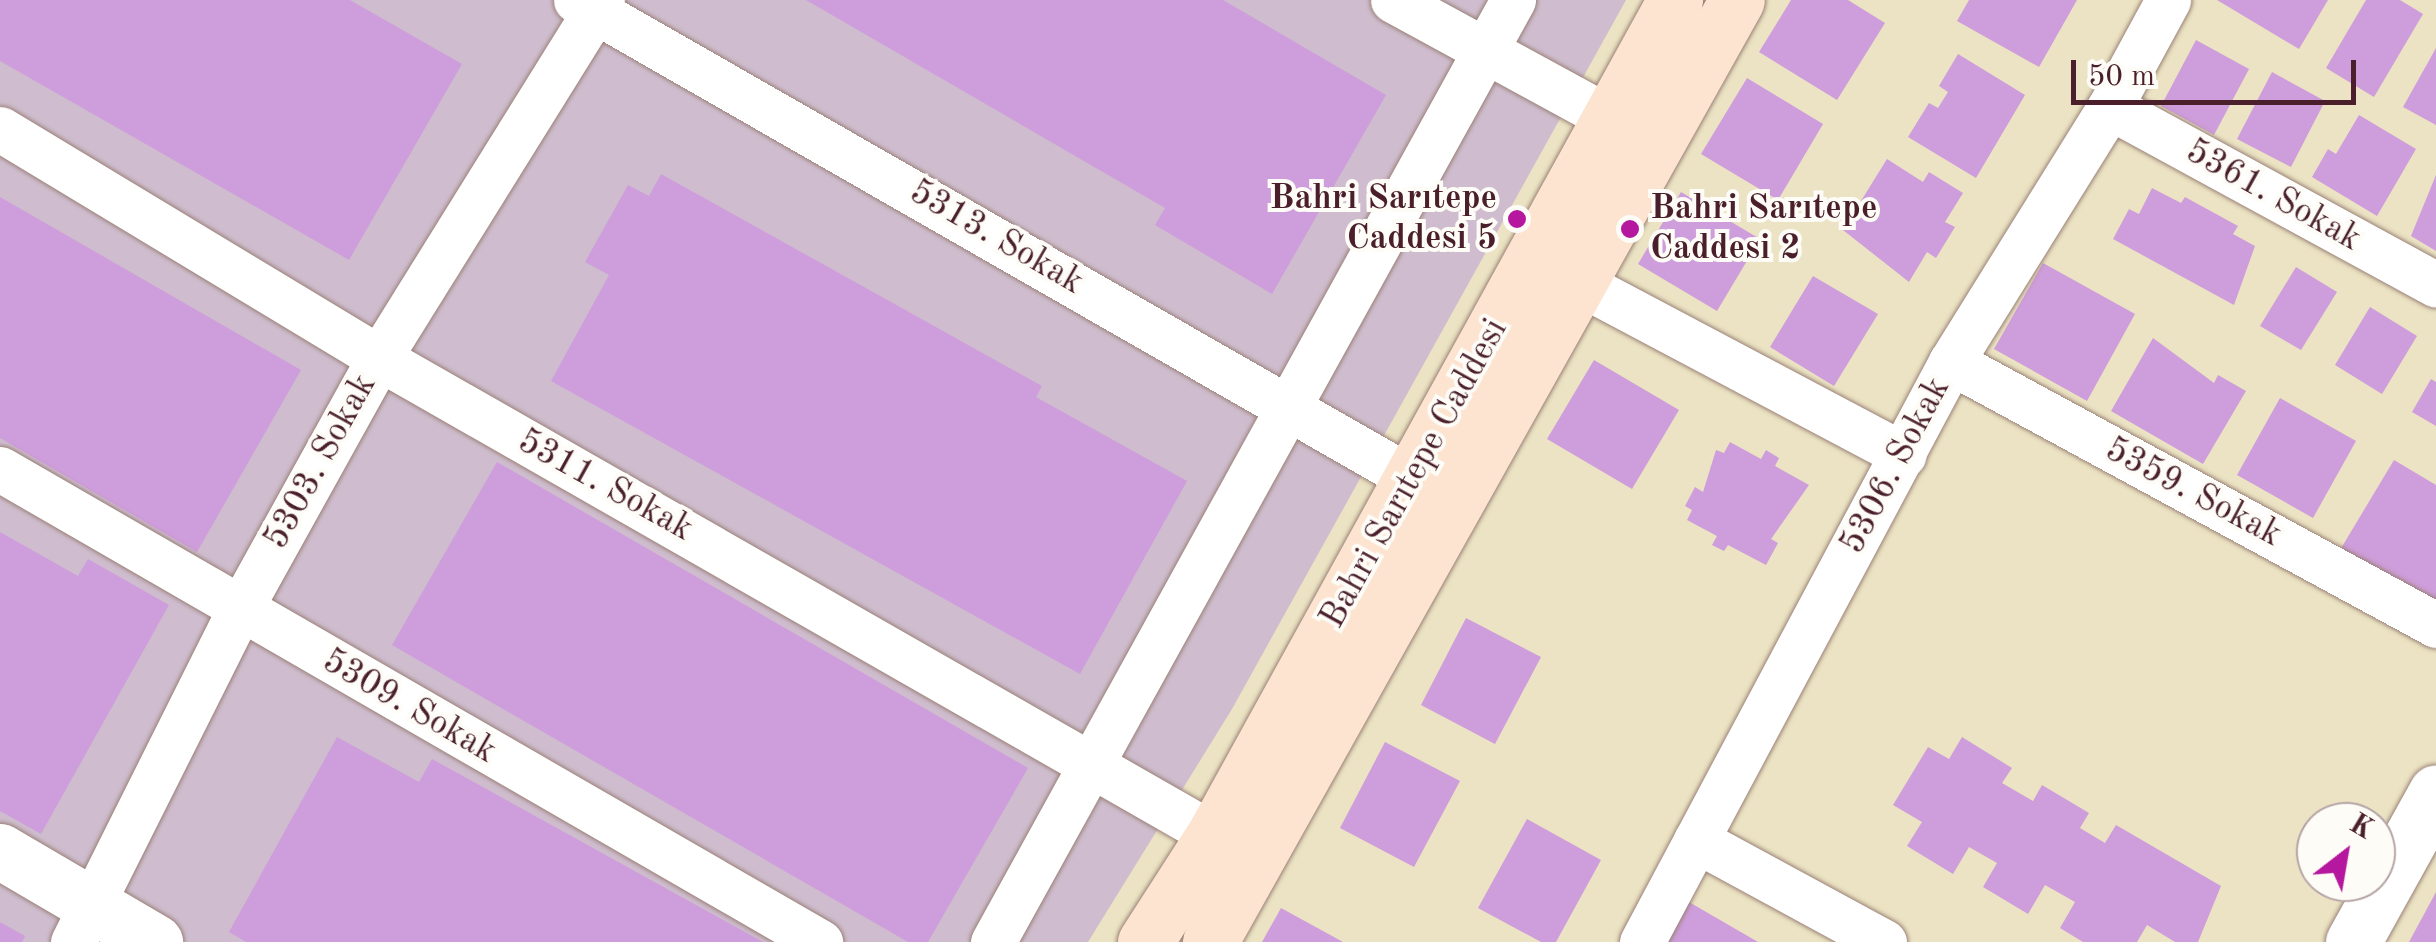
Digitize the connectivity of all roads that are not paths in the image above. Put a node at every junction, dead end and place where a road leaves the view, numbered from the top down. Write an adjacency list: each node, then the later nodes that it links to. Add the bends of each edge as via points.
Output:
1 (1392, 0): 7 (street)
2 (1513, 0): 7 (street)
3 (1675, 0): 9 (main road, Bahri Sarıtepe Caddesi)
4 (1737, 0): 11 (main road, Bahri Sarıtepe Caddesi)
5 (2168, 0): 8 (street, 5306. Sokak)
6 (591, 4): 13 (street, 5303. Sokak); 15 (street, 5313. Sokak)
7 (1484, 52): 9 (street); 15 (street)
8 (2110, 107): 12 (street, 5361. Sokak); 14 (street, 5306. Sokak)
9 (1609, 118): 18 (main road, Bahri Sarıtepe Caddesi)
10 (0, 129): 13 (street, 5311. Sokak)
11 (1581, 284): 16 (street); 31 (main road, Bahri Sarıtepe Caddesi)
12 (2436, 284)
13 (379, 358): 19 (street, 5303. Sokak); 21 (street, 5311. Sokak)
14 (1950, 362): 16 (street, 5306. Sokak); 20 (street, 5359. Sokak)
15 (1289, 405): 18 (street, 5313. Sokak); 21 (street)
16 (1904, 455): 24 (street, 5306. Sokak)
17 (0, 469): 19 (street, 5309. Sokak)
18 (1414, 480): 23 (main road, Bahri Sarıtepe Caddesi)
19 (239, 611): 26 (street, 5303. Sokak); 28 (street, 5309. Sokak)
20 (2436, 625)
21 (1094, 761): 23 (street, 5311. Sokak); 29 (street)
22 (2436, 792): 34 (street)
23 (1214, 835): 30 (main road, Bahri Sarıtepe Caddesi)
24 (1696, 840): 32 (street, 5306. Sokak); 33 (street)
25 (0, 851): 26 (street)
26 (82, 924): 27 (street)
27 (155, 942)
28 (820, 942)
29 (992, 942)
30 (1145, 942)
31 (1210, 942)
32 (1642, 942)
33 (1884, 942)
34 (2353, 942)

